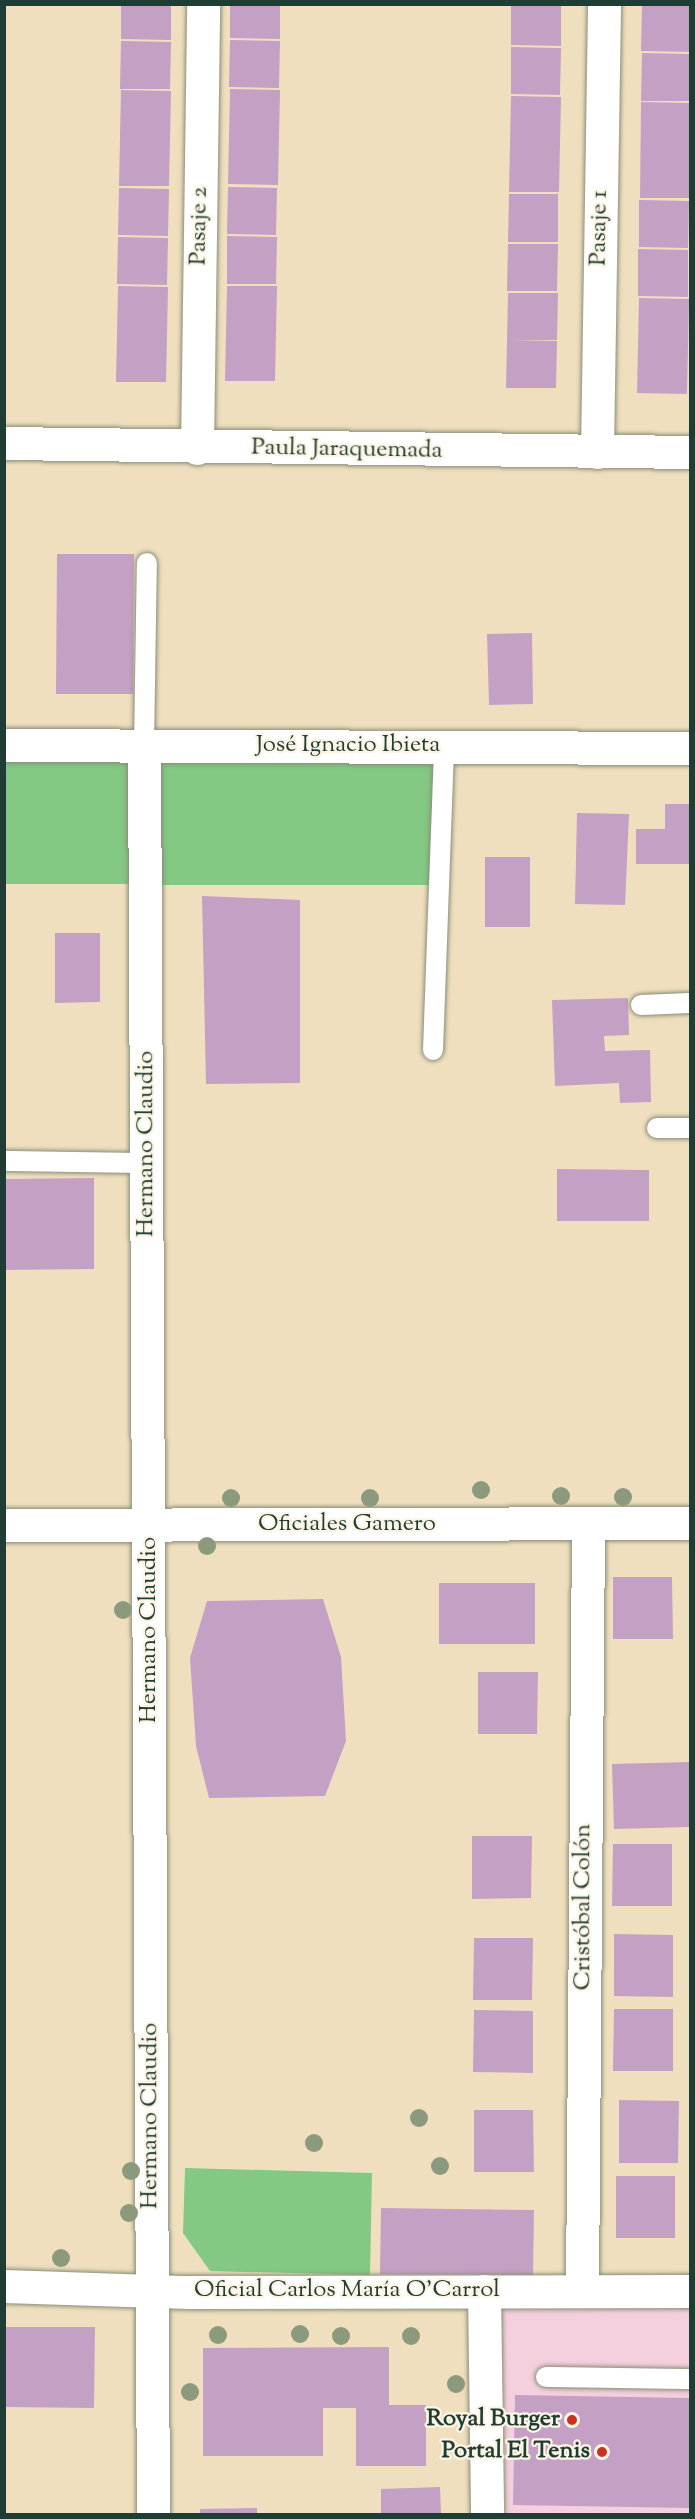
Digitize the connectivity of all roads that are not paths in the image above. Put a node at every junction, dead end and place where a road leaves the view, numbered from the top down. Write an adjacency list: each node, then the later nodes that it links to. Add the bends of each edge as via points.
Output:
1 (203, 4): 4 (street, Pasaje 2)
2 (604, 4): 5 (street, Pasaje 1)
3 (4, 443): 4 (street, Paula Jaraquemada)
4 (197, 448): 5 (street, Paula Jaraquemada)
5 (597, 452): 6 (street, Paula Jaraquemada)
6 (690, 452)
7 (147, 563): 9 (lane)
8 (4, 745): 9 (street, José Ignacio Ibieta)
9 (144, 746): 10 (street, José Ignacio Ibieta); 18 (street, Hermano Claudio)
10 (444, 747): 11 (street, José Ignacio Ibieta); 14 (lane)
11 (690, 748)
12 (690, 1003): 13 (lane)
13 (641, 1005)
14 (433, 1050)
15 (657, 1128): 16 (lane)
16 (690, 1128)
17 (4, 1161): 18 (lane)
18 (147, 1162): 19 (street, Hermano Claudio)
19 (149, 1524): 20 (street, Oficiales Gamero); 22 (street, Oficiales Gamero); 24 (street, Hermano Claudio)
20 (588, 1524): 21 (street, Oficiales Gamero); 26 (street, Cristóbal Colón)
21 (690, 1524)
22 (4, 1525)
23 (4, 2286): 24 (street, Oficial Carlos María O'Carrol)
24 (151, 2291): 25 (street, Oficial Carlos María O'Carrol); 30 (street, Hermano Claudio)
25 (484, 2291): 26 (street, Oficial Carlos María O'Carrol); 31 (street)
26 (582, 2291): 27 (street, Oficial Carlos María O'Carrol)
27 (690, 2291)
28 (546, 2377): 29 (lane)
29 (690, 2379)
30 (153, 2514)
31 (487, 2514)

